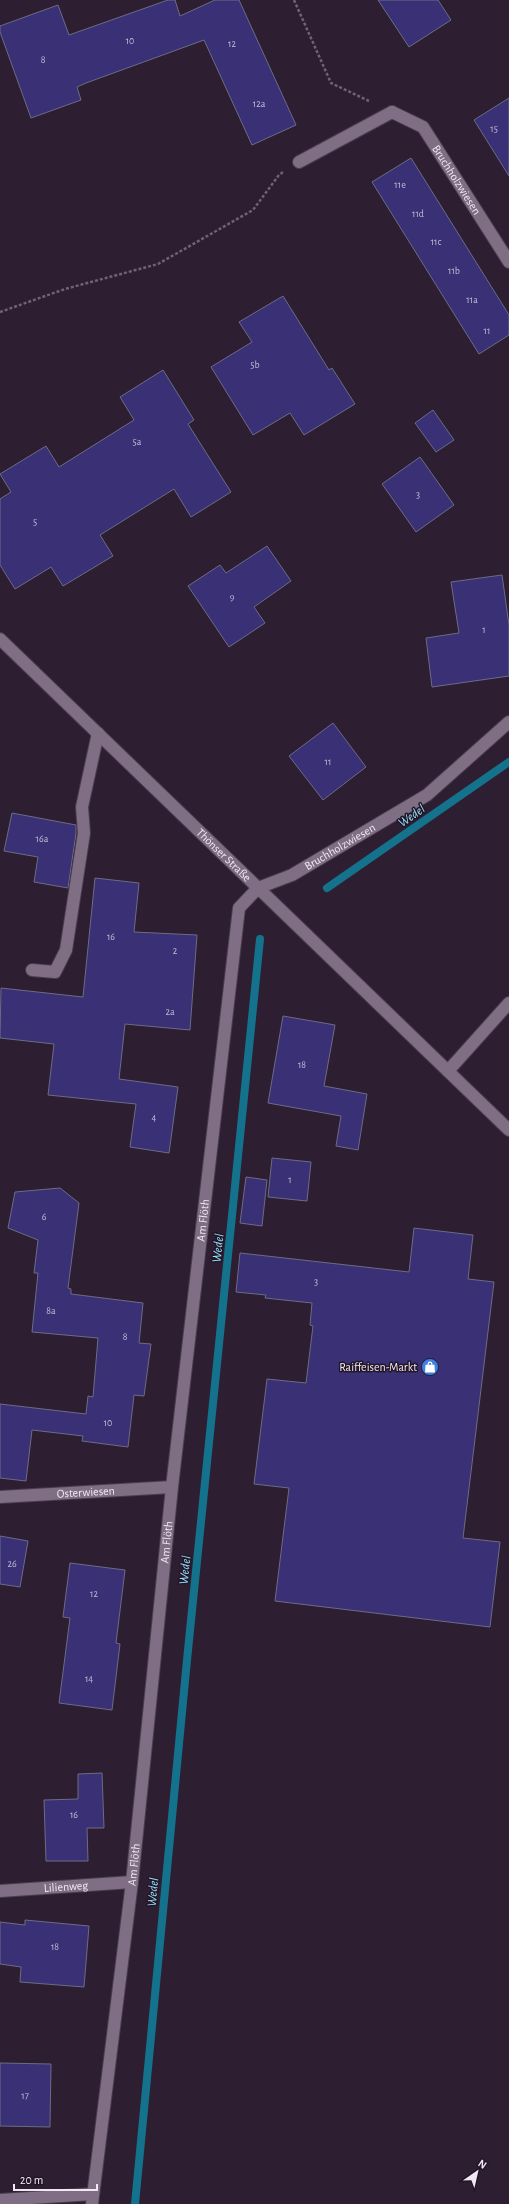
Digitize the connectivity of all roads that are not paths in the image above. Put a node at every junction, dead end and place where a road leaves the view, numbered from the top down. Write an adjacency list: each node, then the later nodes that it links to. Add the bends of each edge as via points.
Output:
1 (299, 162): 2 (street, Bruchholzwiesen, via 392,112 424,127)
2 (509, 262)
3 (0, 639): 5 (street, Thönser Straße)
4 (509, 722): 6 (street, Bruchholzwiesen, via 427,795 292,875)
5 (98, 733): 6 (street, Thönser Straße); 7 (street, via 82,807 84,833 66,950 55,972)
6 (258, 888): 9 (street, Thönser Straße); 11 (street, Am Flöth, via 239,908)
7 (32, 970)
8 (509, 1003): 9 (street)
9 (448, 1071): 10 (street, Thönser Straße)
10 (509, 1130)
11 (172, 1487): 12 (street, Osterwiesen); 13 (street, Am Flöth)
12 (0, 1497)
13 (132, 1882): 14 (street, Lilienweg); 15 (street, Am Flöth)
14 (0, 1891)
15 (93, 2199): 16 (street)
16 (0, 2200)

